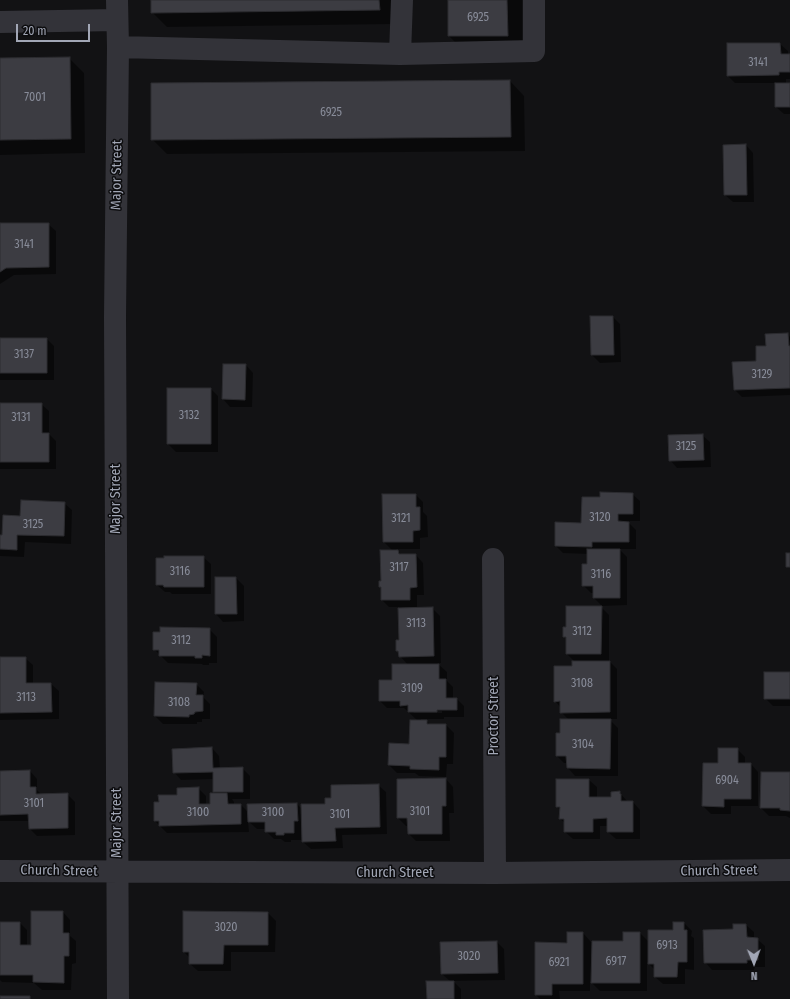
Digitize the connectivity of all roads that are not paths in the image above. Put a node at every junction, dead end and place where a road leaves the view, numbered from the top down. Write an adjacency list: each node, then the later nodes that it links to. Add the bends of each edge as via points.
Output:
1 (402, 0): 6 (street)
2 (534, 0): 6 (street, via 534,50)
3 (117, 10): 4 (street); 5 (street, Major Street)
4 (0, 22)
5 (118, 47): 6 (street); 10 (street, Major Street, via 115,317)
6 (400, 54)
7 (493, 559): 11 (street, Proctor Street)
8 (0, 870): 10 (street, Church Street)
9 (790, 870): 11 (street, Church Street)
10 (117, 872): 11 (street, Church Street); 12 (street, Major Street)
11 (495, 873)
12 (118, 999)

